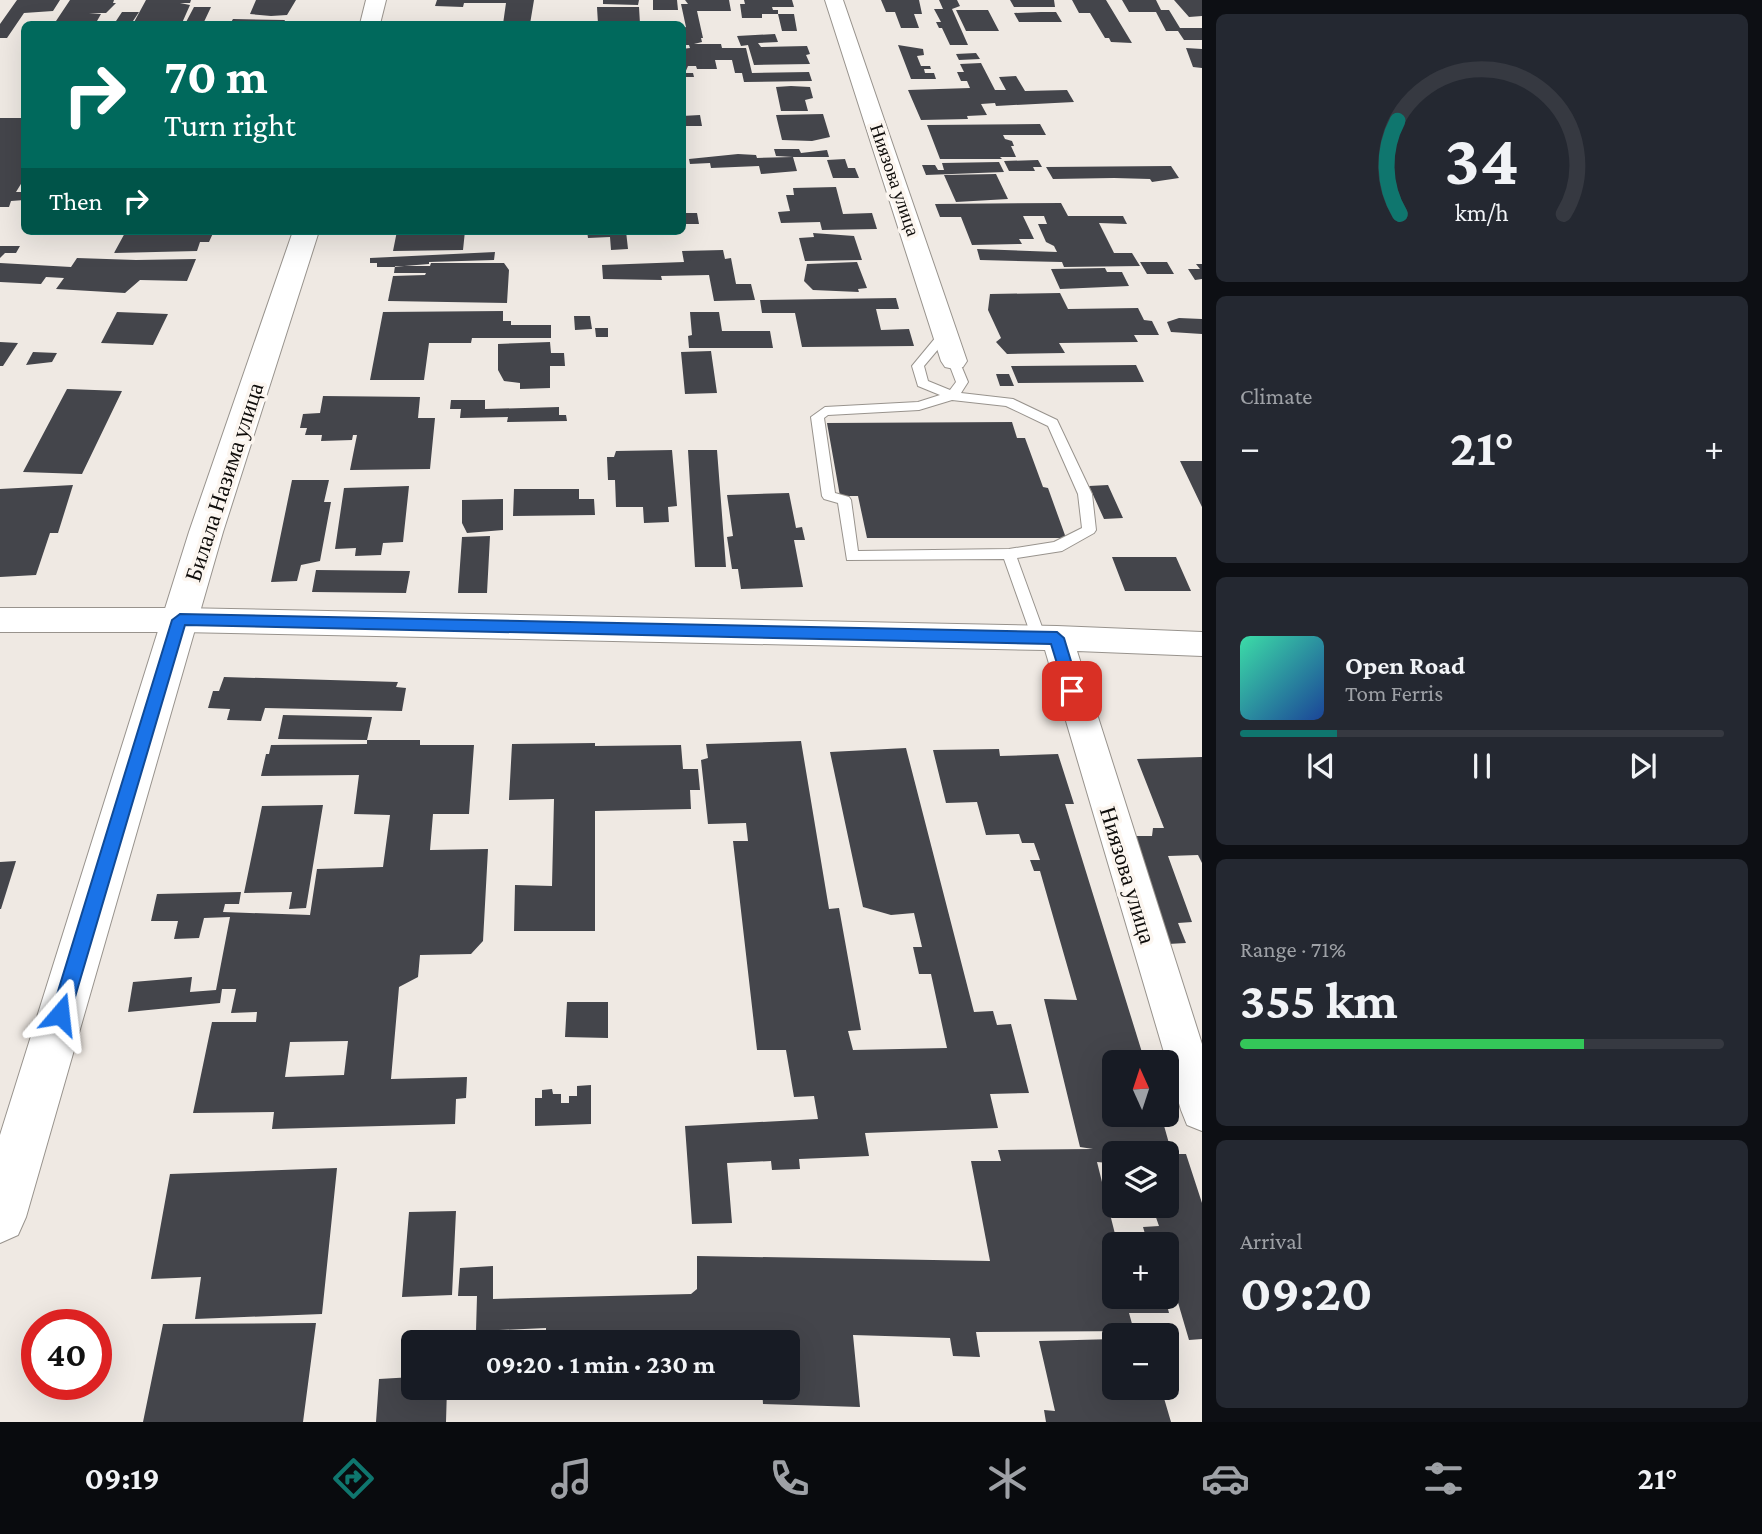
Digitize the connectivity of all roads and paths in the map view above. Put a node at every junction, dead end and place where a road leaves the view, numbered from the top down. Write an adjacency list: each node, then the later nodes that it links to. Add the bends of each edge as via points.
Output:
1 (376, 0): 3 (street)
2 (834, 0): 5 (street, Ниязова улица)
3 (371, 21)
4 (305, 235): 10 (street, Билала Назима улица)
5 (945, 334): 6 (street, Ниязова улица); 7 (lane, via 918,366 922,383)
6 (954, 361): 7 (lane, via 962,382)
7 (952, 396): 8 (lane, via 1009,402 1053,423 1086,494 1089,530 1057,547); 8 (lane, via 919,406 825,411 817,417 829,496 844,500 852,556)
8 (1009, 554): 11 (lane)
9 (0, 620): 10 (street)
10 (180, 620): 11 (street); 14 (street, Билала Назима улица)
11 (1048, 638): 12 (street); 13 (street, Ниязова улица)
12 (1202, 644)
13 (1202, 1110)
14 (0, 1217)

